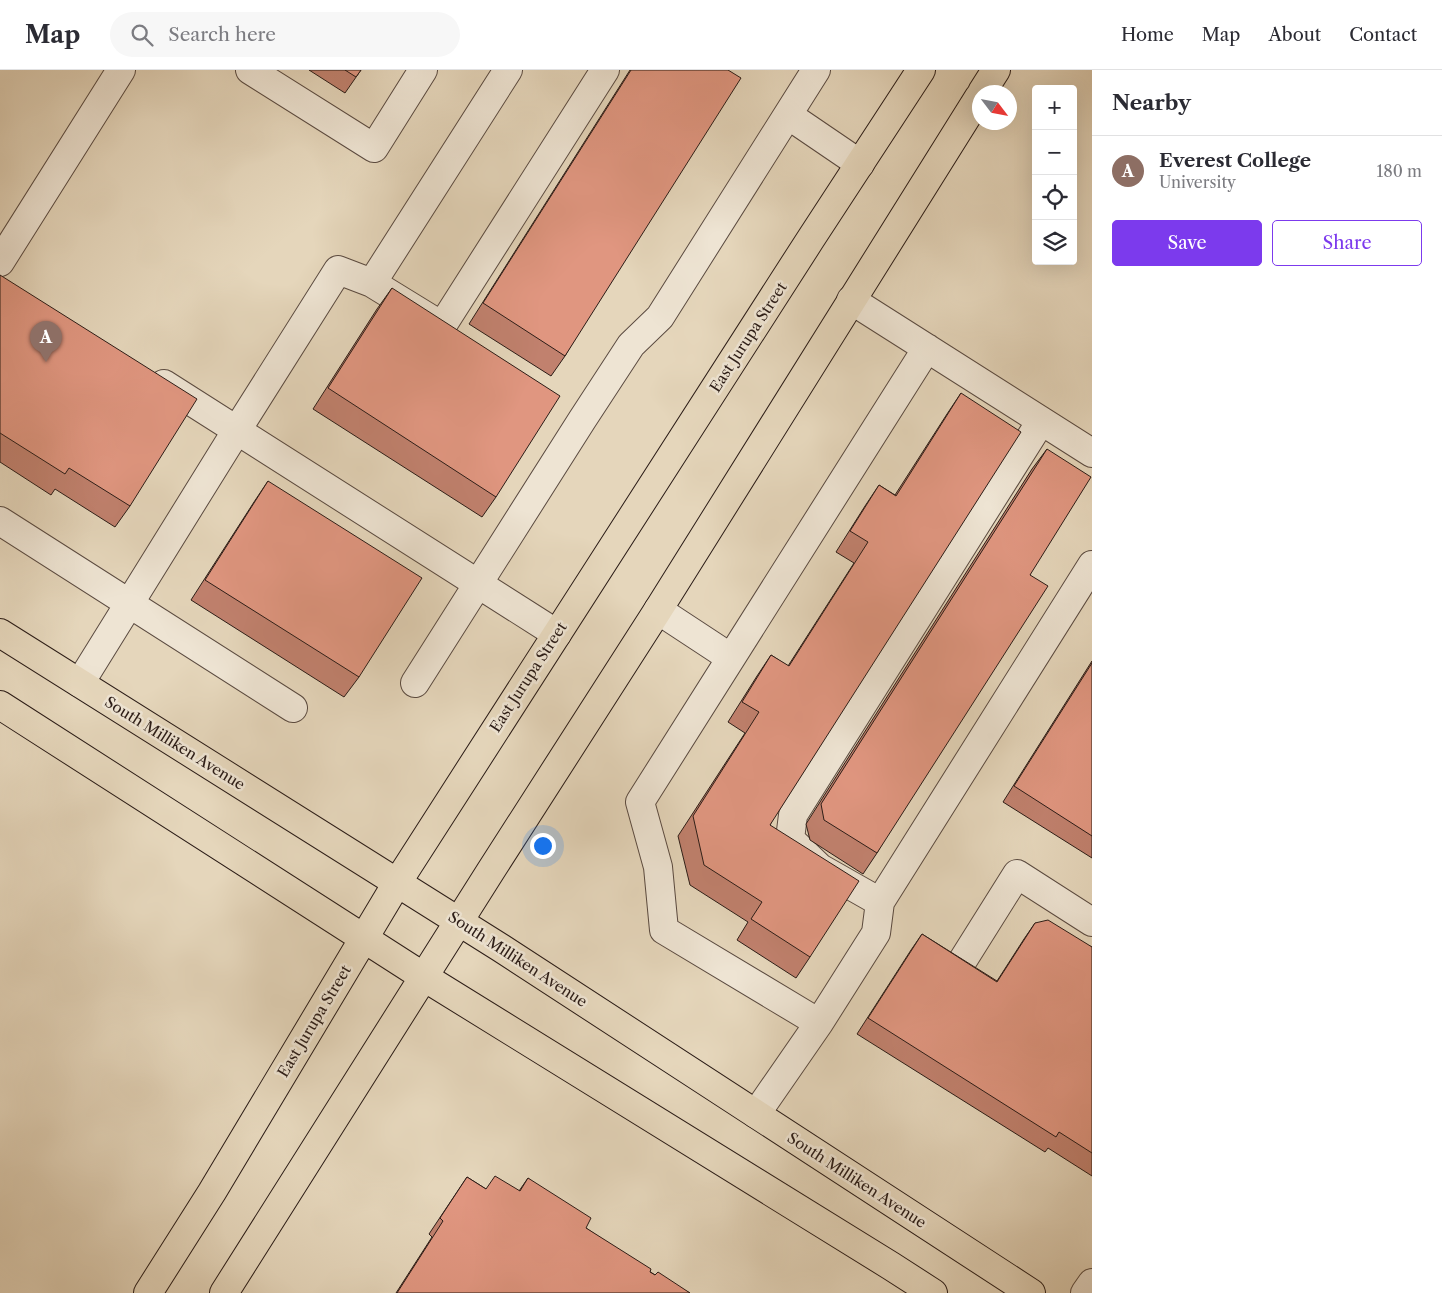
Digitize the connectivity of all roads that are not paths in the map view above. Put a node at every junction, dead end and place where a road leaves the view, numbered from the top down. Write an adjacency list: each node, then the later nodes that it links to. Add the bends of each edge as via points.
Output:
1 (121, 70): 13 (street)
2 (250, 70): 3 (street, via 374,148)
3 (424, 70)
4 (508, 70): 14 (street)
5 (605, 70): 14 (street, via 442,326)
6 (816, 70): 11 (street)
7 (922, 70): 12 (main road, East Jurupa Street)
8 (996, 70): 9 (main road)
9 (986, 85)
10 (972, 110): 15 (main road)
11 (788, 115): 12 (street); 23 (street, via 660,317 631,345)
12 (860, 164): 27 (main road, East Jurupa Street)
13 (3, 276)
14 (372, 283): 19 (street, via 338,270)
15 (851, 300): 16 (street); 25 (main road)
16 (927, 348): 18 (street); 28 (street)
17 (147, 373): 19 (street)
18 (1041, 421): 20 (street); 34 (street, via 793,815 790,839 820,868)
19 (236, 430): 23 (street); 24 (street)
20 (1092, 453)
21 (0, 521): 24 (street)
22 (1092, 565): 34 (street)
23 (478, 584): 27 (street); 30 (street)
24 (129, 603): 29 (street); 32 (street)
25 (658, 610): 28 (street); 35 (main road)
26 (0, 633): 29 (main road, South Milliken Avenue)
27 (557, 634): 33 (main road, East Jurupa Street)
28 (731, 658): 40 (street, via 640,802 658,867 664,930)
29 (80, 683): 33 (main road, South Milliken Avenue)
30 (415, 683)
31 (0, 705): 37 (main road)
32 (293, 708)
33 (397, 883): 35 (main road, South Milliken Avenue); 37 (main road, East Jurupa Street)
34 (880, 902): 40 (street, via 876,933)
35 (460, 922): 39 (main road); 41 (main road, South Milliken Avenue)
36 (1092, 922): 38 (street, via 1017,874)
37 (364, 938): 39 (main road); 43 (main road, East Jurupa Street)
38 (963, 960)
39 (424, 977): 44 (main road); 45 (main road)
40 (819, 1023): 41 (street)
41 (756, 1114): 46 (main road, South Milliken Avenue)
42 (1092, 1283): 47 (street)
43 (148, 1293)
44 (224, 1293)
45 (933, 1293)
46 (1031, 1293)
47 (1085, 1293)

